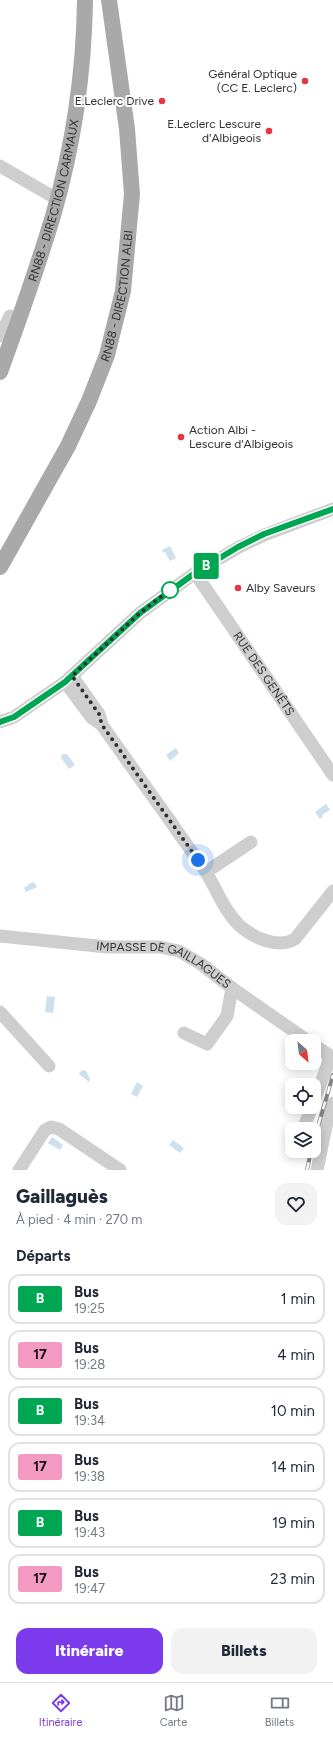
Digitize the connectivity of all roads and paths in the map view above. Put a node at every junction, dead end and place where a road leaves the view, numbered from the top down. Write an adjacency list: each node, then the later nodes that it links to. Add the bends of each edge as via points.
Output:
1 (77, 0): 5 (main road, via 72,74)
2 (85, 0): 9 (main road, RN88 - DIRECTION CARMAUX, via 79,86 66,163 34,276)
3 (109, 0): 11 (main road, RN88 - DIRECTION ALBI, via 127,129 132,187 123,291 107,355 89,401 68,446)
4 (0, 166): 5 (street)
5 (50, 195): 6 (main road)
6 (10, 316): 7 (street); 8 (main road)
7 (0, 336)
8 (0, 343)
9 (0, 372)
10 (333, 509): 12 (street, via 264,534)
11 (0, 567)
12 (195, 573): 13 (street, via 140,613); 15 (street, RUE DES GENÊTS)
13 (68, 679): 14 (street, via 14,717); 17 (street, via 92,718 102,725)
14 (0, 722)
15 (333, 775)
16 (251, 842): 17 (street)
17 (206, 872): 18 (street, via 228,911 241,927 259,938 282,944 295,939)
18 (333, 891)
19 (0, 936): 20 (street, IMPASSE DE GAILLAGUES, via 107,947 160,947 178,950)
20 (232, 988): 22 (street, via 227,1016 207,1044); 23 (street, IMPASSE DE GAILLAGUES)
21 (0, 1012): 25 (street)
22 (184, 1033)
23 (298, 1034)
24 (321, 1050): 26 (street, via 329,1055)
25 (49, 1066)
26 (321, 1082)
27 (333, 1103): 30 (street)
28 (19, 1170): 29 (street, via 45,1130 51,1126)
29 (120, 1170)
30 (317, 1170)

